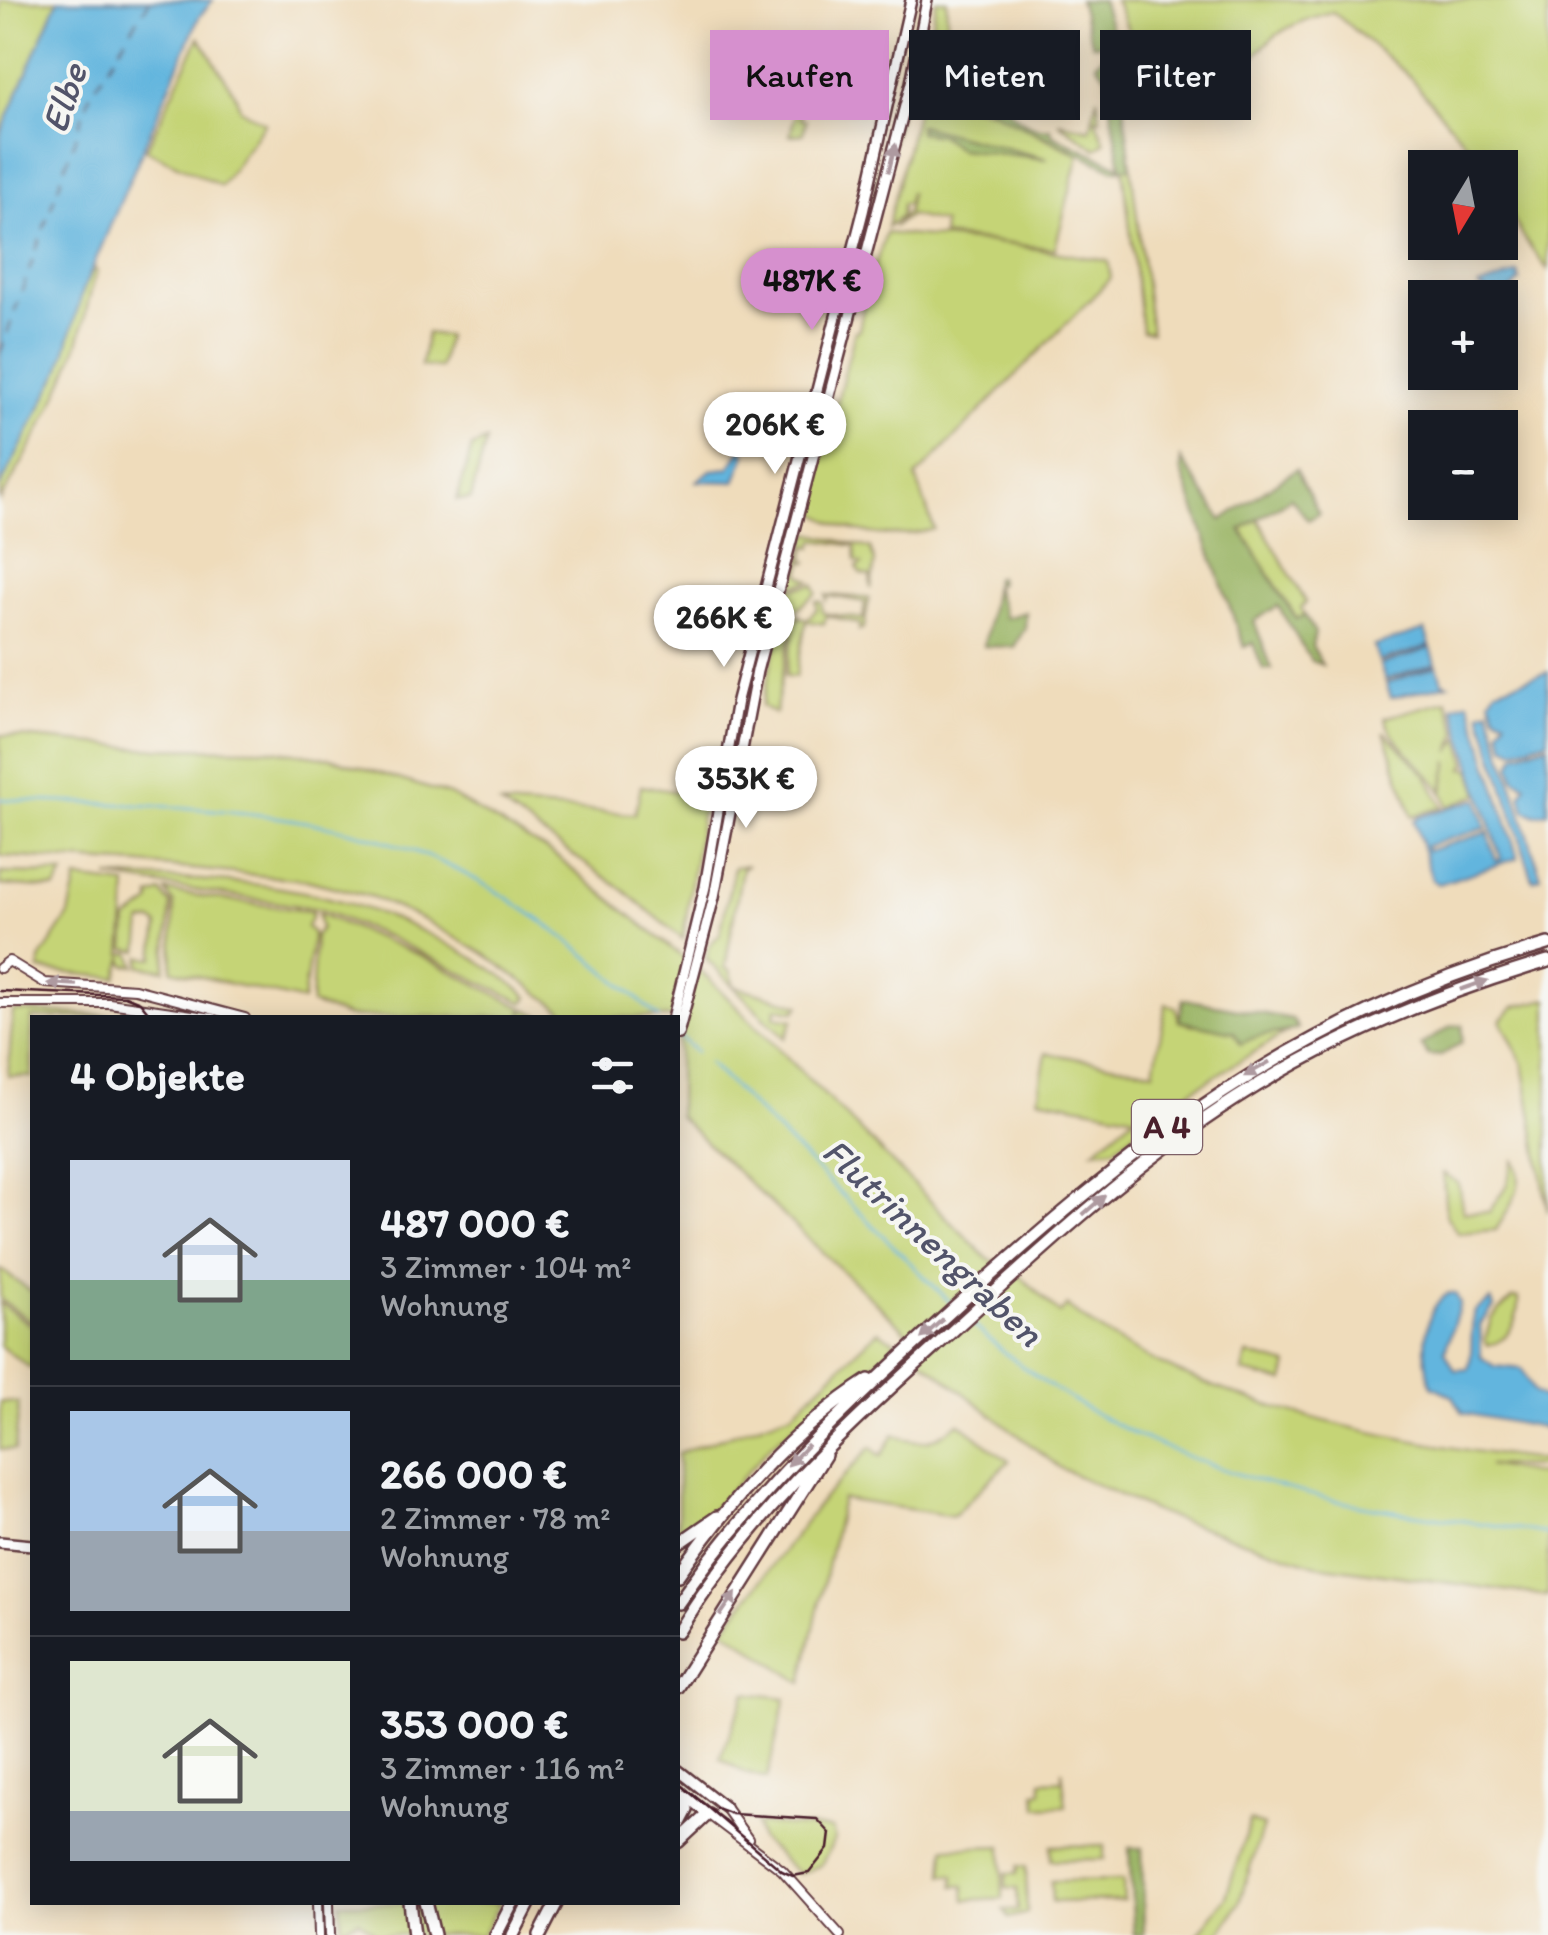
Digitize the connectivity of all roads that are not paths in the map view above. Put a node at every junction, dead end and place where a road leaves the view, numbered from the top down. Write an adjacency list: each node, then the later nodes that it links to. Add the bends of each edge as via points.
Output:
1 (911, 0): 4 (main road, via 737,700)
2 (927, 0): 4 (main road, one-way to 2, via 757,670)
3 (1548, 944): 12 (highway, A 4, one-way to 12, via 1342,1022 1180,1118 1079,1196)
4 (695, 952): 10 (main road); 11 (main road)
5 (1548, 962): 13 (highway, A 4, one-way to 5, via 1020,1269 1194,1126 1384,1022)
6 (0, 968): 9 (street, one-way to 6, via 135,989 40,982 10,961)
7 (0, 1003): 8 (street, via 109,1002)
8 (194, 1015)
9 (235, 1015)
10 (674, 1015)
11 (680, 1024)
12 (894, 1364): 14 (highway, via 820,1414); 19 (highway, A 4, one-way to 19, via 780,1474)
13 (832, 1442): 20 (highway, A 4, via 751,1529); 21 (highway, one-way to 13)
14 (732, 1505): 16 (highway); 18 (highway)
15 (0, 1542): 17 (main road)
16 (680, 1543)
17 (30, 1545)
18 (680, 1572)
19 (680, 1601)
20 (680, 1629)
21 (680, 1684)
22 (680, 1772): 25 (main road)
23 (680, 1792): 26 (main road)
24 (680, 1793): 27 (highway, via 687,1810)
25 (725, 1807): 29 (street)
26 (708, 1814): 28 (highway); 29 (street)
27 (680, 1823)
28 (680, 1840)
29 (750, 1843): 44 (street, via 803,1890)
30 (318, 1905): 37 (street)
31 (330, 1905): 38 (street)
32 (410, 1905): 39 (highway)
33 (427, 1905): 40 (highway)
34 (511, 1905): 41 (highway)
35 (528, 1905): 42 (highway)
36 (556, 1905): 43 (highway)
37 (319, 1935)
38 (330, 1935)
39 (414, 1935)
40 (434, 1935)
41 (496, 1935)
42 (513, 1935)
43 (540, 1935)
44 (840, 1935)

